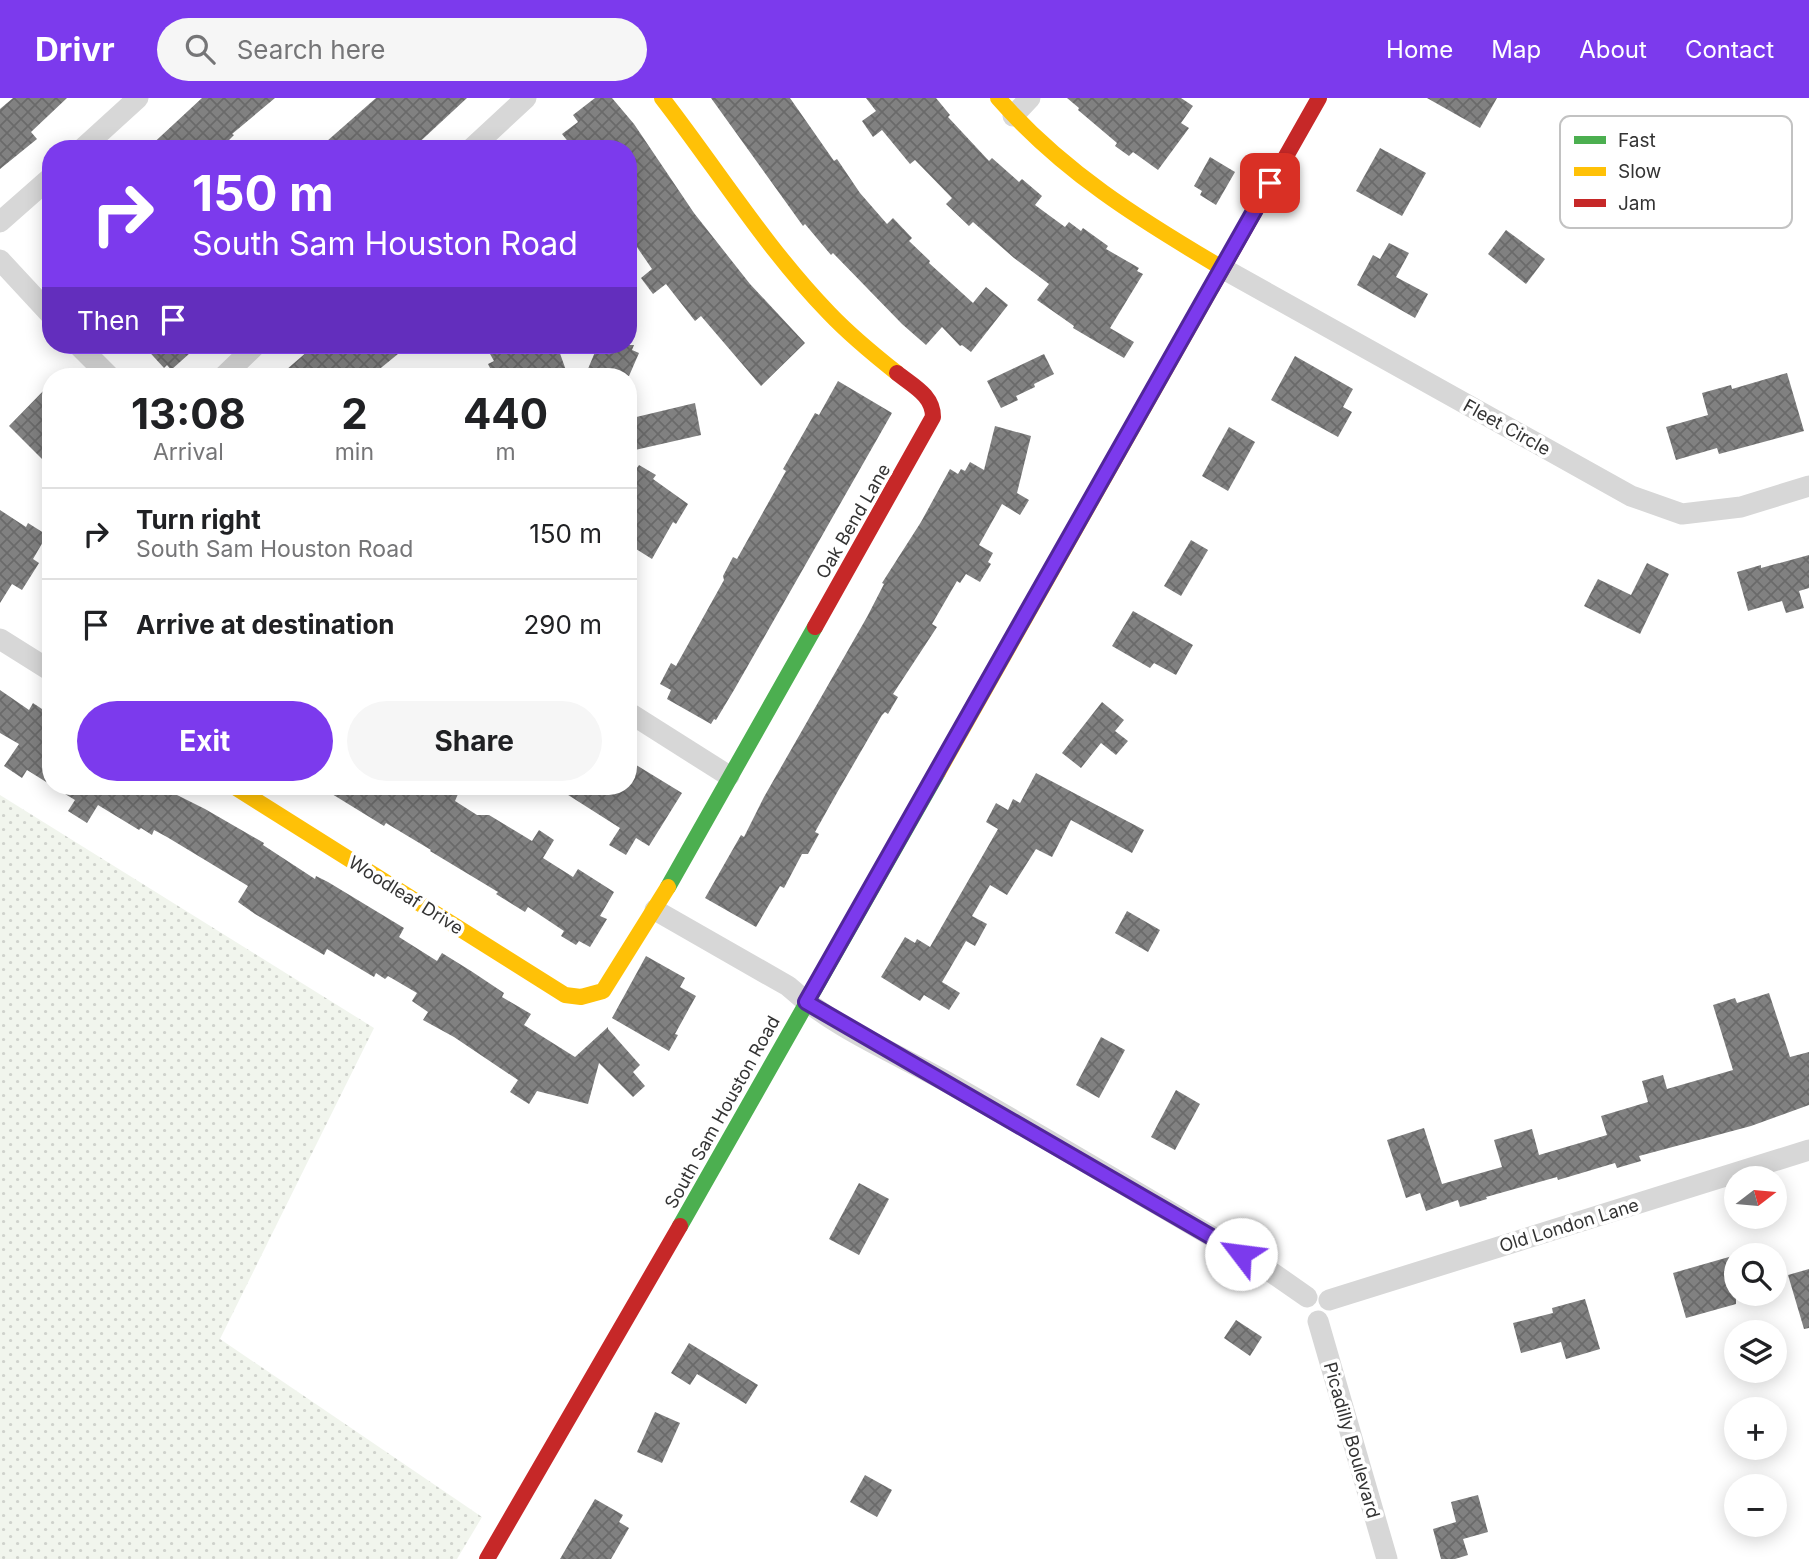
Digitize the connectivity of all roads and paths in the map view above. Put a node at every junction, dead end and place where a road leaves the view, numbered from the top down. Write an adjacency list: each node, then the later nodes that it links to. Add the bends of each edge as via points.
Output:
1 (138, 98): 8 (street)
2 (526, 98): 9 (street)
3 (662, 98): 23 (street, Oak Bend Lane, via 757,228 820,303 933,406 929,427)
4 (998, 98): 7 (street)
5 (1030, 98): 7 (street)
6 (1319, 98): 13 (street, South Sam Houston Road)
7 (1013, 116): 13 (street, via 1062,163 1112,201)
8 (92, 140)
9 (481, 140)
10 (42, 185): 11 (street)
11 (0, 222)
12 (0, 260): 14 (street)
13 (1222, 268): 19 (street, Fleet Circle, via 1631,496 1682,514 1741,507); 27 (street, South Sam Houston Road)
14 (42, 305)
15 (87, 354): 17 (street)
16 (247, 354): 18 (street)
17 (100, 368)
18 (232, 368)
19 (1809, 486)
20 (0, 639): 21 (street)
21 (42, 665)
22 (637, 718): 23 (street)
23 (729, 776): 25 (street, Oak Bend Lane)
24 (247, 795): 26 (street, Woodleaf Drive, via 565,995)
25 (655, 910): 26 (street, Oak Bend Lane, via 603,991); 27 (street, via 788,986)
26 (582, 997)
27 (806, 1002): 29 (street, via 1264,1267); 32 (street, South Sam Houston Road)
28 (1809, 1150): 30 (street, Old London Lane)
29 (1307, 1297): 30 (street, via 1318,1293); 31 (street, via 1305,1315)
30 (1329, 1300): 31 (street, via 1329,1314)
31 (1318, 1321): 33 (street, Picadilly Boulevard)
32 (487, 1559)
33 (1387, 1559)

